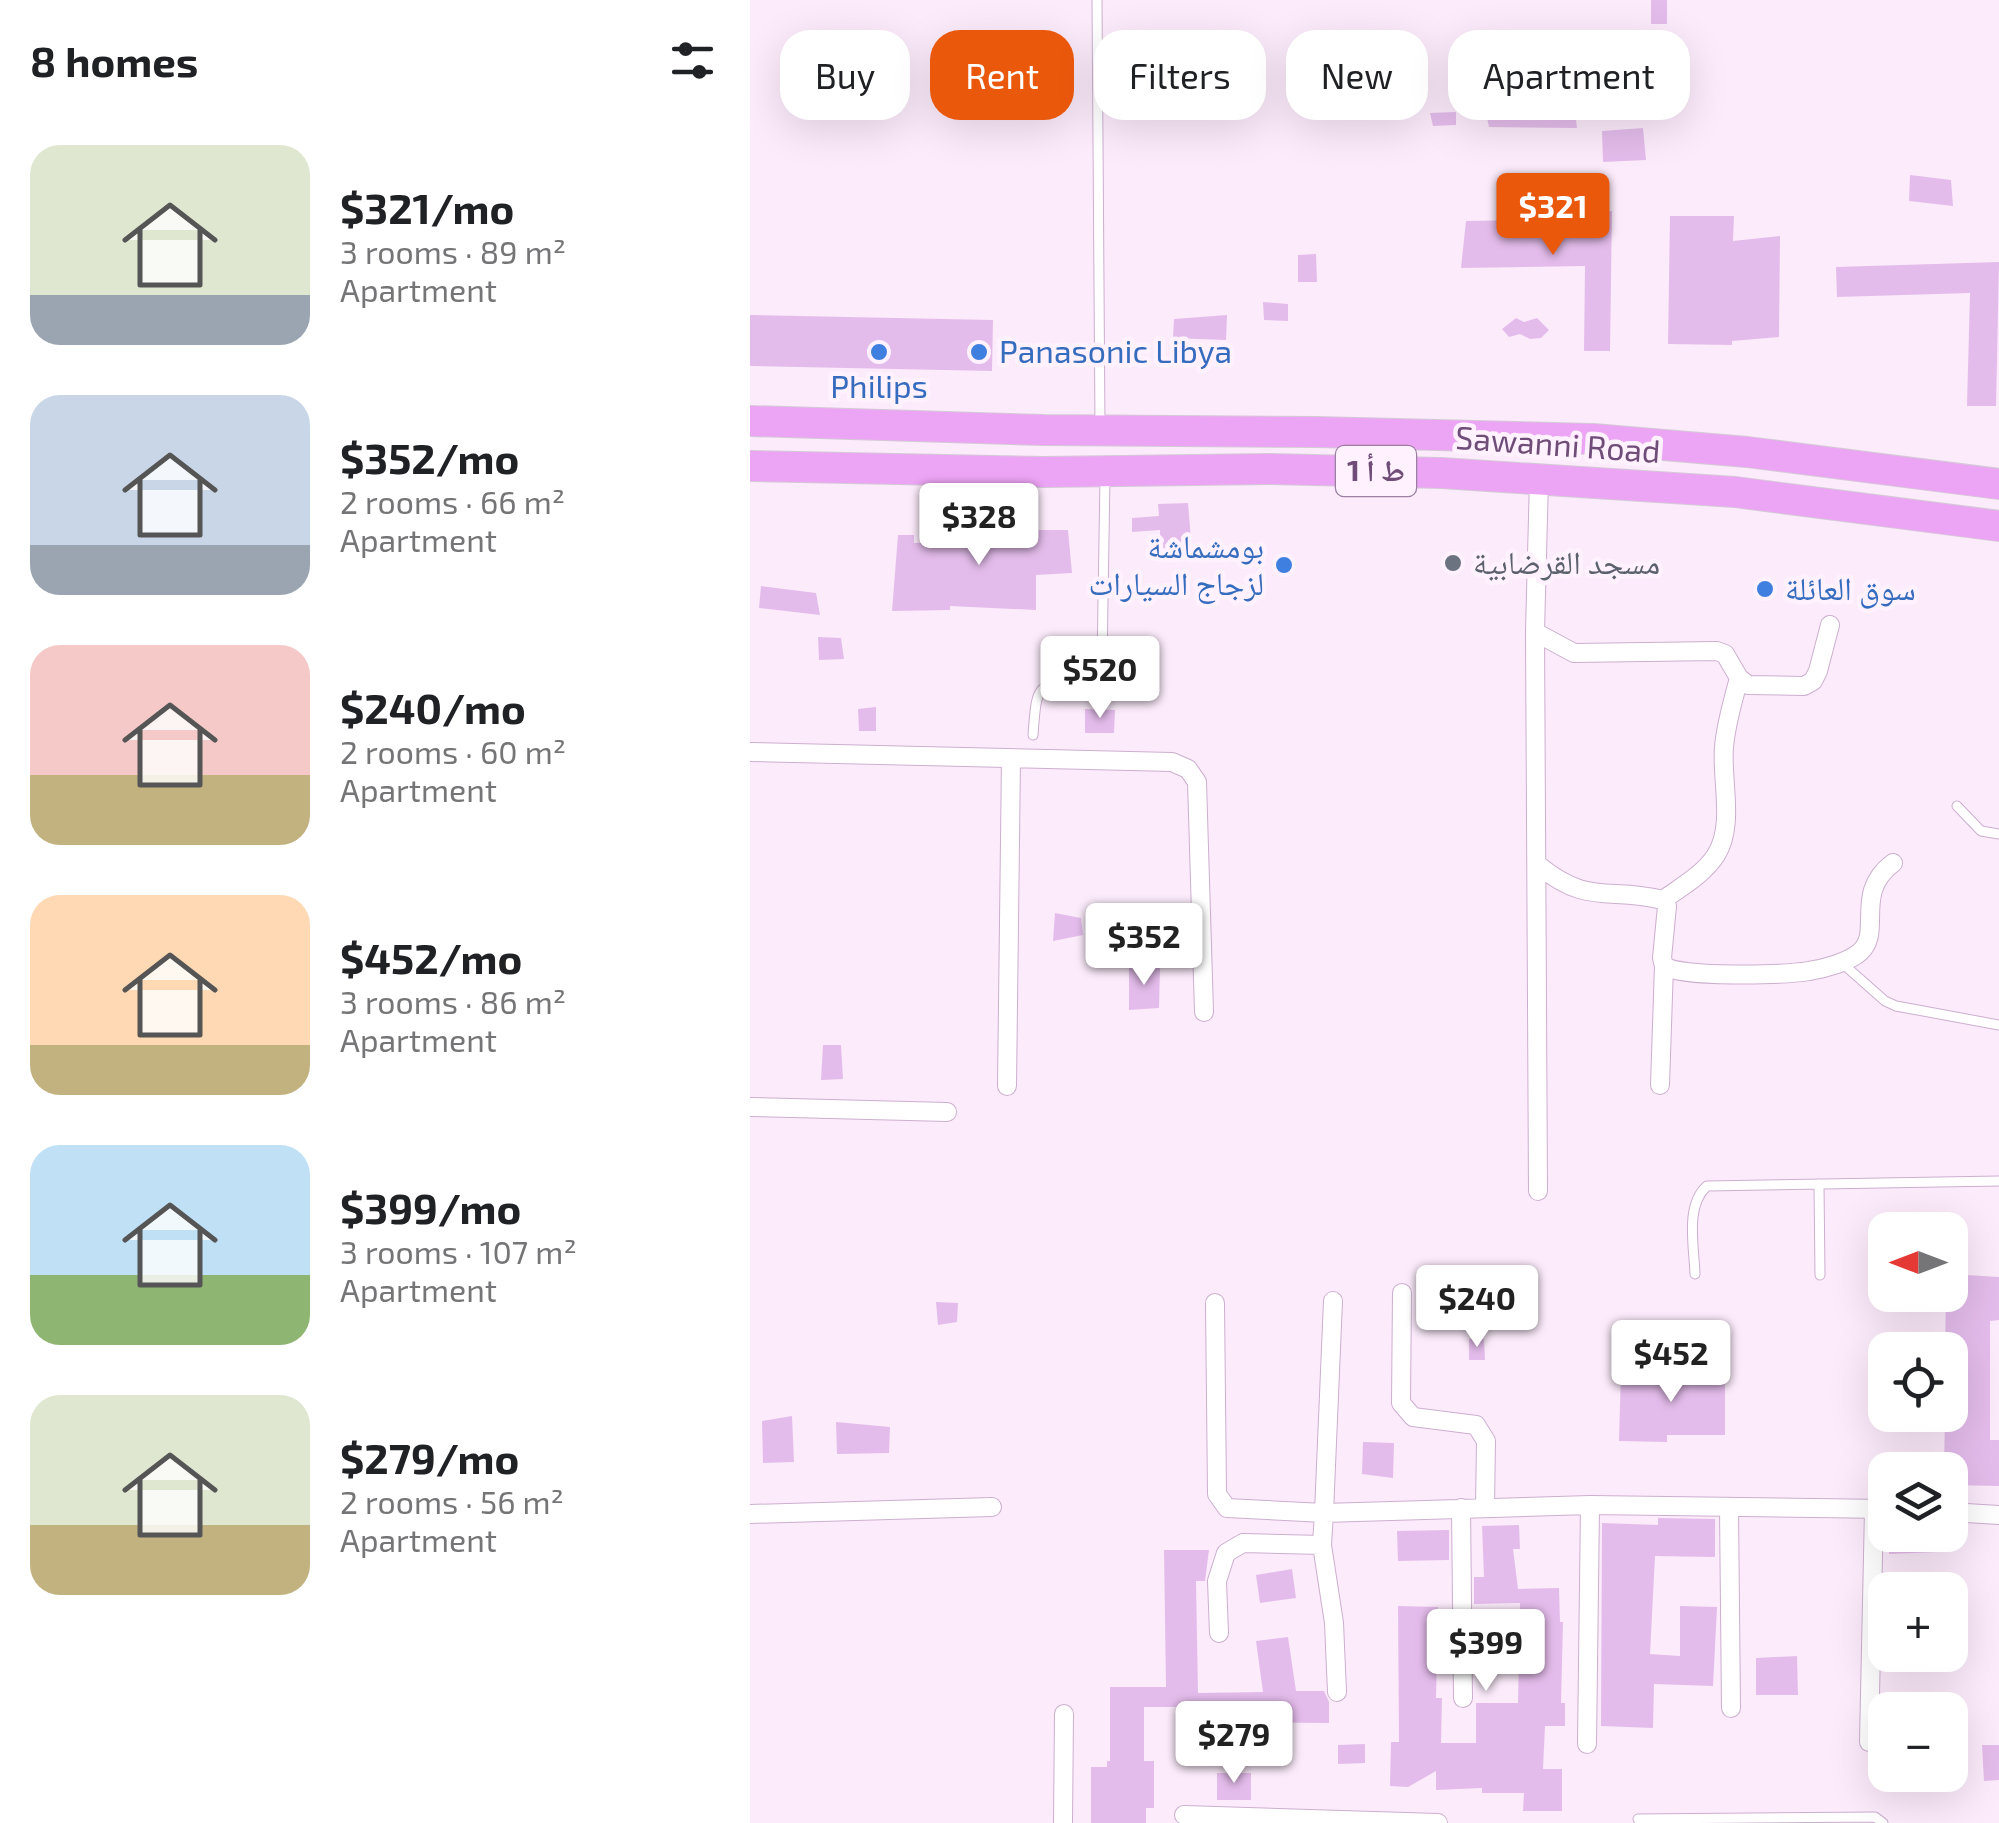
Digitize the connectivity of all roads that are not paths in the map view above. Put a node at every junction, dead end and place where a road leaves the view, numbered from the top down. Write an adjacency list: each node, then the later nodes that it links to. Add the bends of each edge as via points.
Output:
1 (1097, 0): 3 (lane)
2 (750, 421): 3 (highway, Sawanni Road / ط أ 1)
3 (1100, 430): 7 (highway, Sawanni Road / ط أ 1, via 1594,439)
4 (750, 466): 5 (highway, Sawanni Road / ط أ 1)
5 (1105, 472): 6 (highway, Sawanni Road / ط أ 1, via 1269,469); 12 (lane, via 1102,664 1089,679 1039,690)
6 (1539, 479): 8 (highway, Sawanni Road / ط أ 1, via 1735,492); 10 (street)
7 (1999, 484)
8 (1999, 526)
9 (1830, 625): 11 (street, via 1813,681 1748,684)
10 (1535, 632): 11 (street, via 1574,653 1717,651); 18 (street)
11 (1739, 678): 19 (street, via 1724,748 1722,843 1700,874)
12 (1034, 736)
13 (750, 752): 14 (street)
14 (1012, 758): 22 (street, via 1172,762 1198,782); 25 (street)
15 (1957, 806): 16 (lane, via 1981,831)
16 (1999, 834)
17 (1893, 864): 20 (street, via 1874,884 1869,938 1860,952)
18 (1538, 865): 19 (street, via 1582,891); 30 (street)
19 (1663, 900): 21 (street)
20 (1840, 962): 21 (street, via 1774,972 1684,974); 23 (lane, via 1896,1006)
21 (1664, 966): 24 (street)
22 (1204, 1012)
23 (1999, 1025)
24 (1660, 1085)
25 (1007, 1086)
26 (750, 1107): 27 (street)
27 (947, 1112)
28 (1999, 1181): 29 (lane)
29 (1819, 1184): 31 (lane, via 1707,1186 1694,1206); 32 (lane)
30 (1538, 1192)
31 (1695, 1274)
32 (1820, 1275)
33 (1402, 1293): 38 (street, via 1402,1403 1412,1416 1476,1424 1483,1432)
34 (1333, 1301): 42 (street)
35 (1214, 1303): 42 (street, via 1220,1502 1227,1508)
36 (1590, 1506): 38 (street); 40 (street); 54 (street)
37 (992, 1507): 44 (street)
38 (1485, 1507): 39 (street)
39 (1460, 1508): 42 (street); 51 (street)
40 (1729, 1508): 41 (street); 52 (street)
41 (1868, 1509)
42 (1324, 1513): 46 (street)
43 (1968, 1513): 45 (street)
44 (750, 1514)
45 (1999, 1515)
46 (1322, 1545): 48 (street, via 1243,1543 1226,1553 1217,1581); 49 (street)
47 (1878, 1552): 50 (street)
48 (1219, 1633)
49 (1337, 1692)
50 (1871, 1692)
51 (1463, 1698)
52 (1731, 1708)
53 (1064, 1714): 57 (street)
54 (1587, 1744)
55 (1184, 1815): 58 (street)
56 (1638, 1819): 59 (lane, via 1875,1817)
57 (1063, 1823)
58 (1438, 1823)
59 (1884, 1823)

